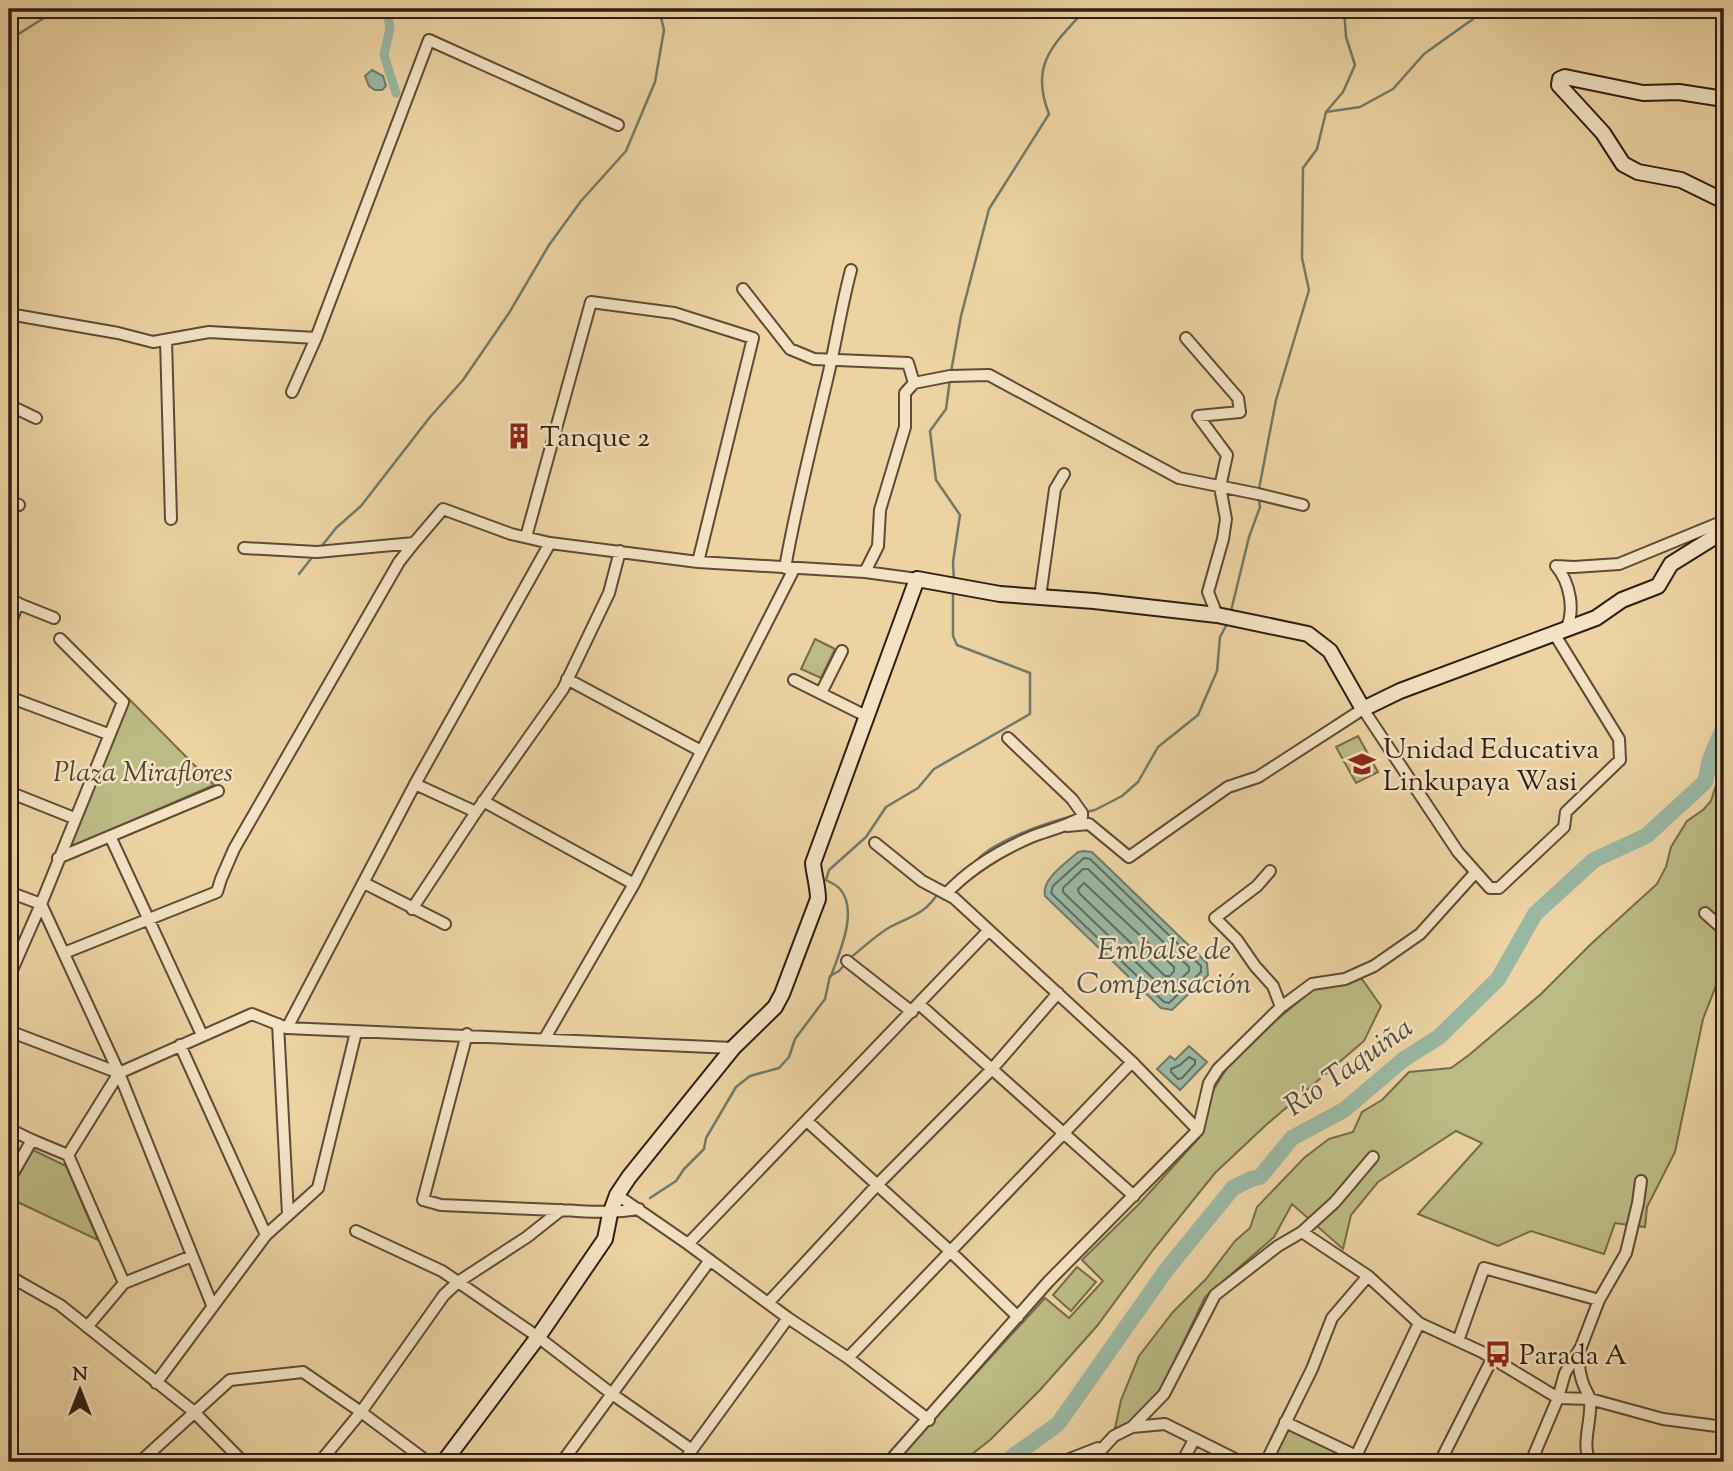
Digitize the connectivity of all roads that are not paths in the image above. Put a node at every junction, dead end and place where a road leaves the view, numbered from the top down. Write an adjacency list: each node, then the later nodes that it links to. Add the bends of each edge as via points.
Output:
1 (1724, 99): 3 (street, via 1679,92 1643,93 1565,77 1559,85 1603,133 1623,164 1638,172 1681,180)
2 (618, 125): 7 (street, via 429,40)
3 (1724, 201)
4 (851, 270): 10 (street)
5 (743, 289): 10 (street, via 790,349 814,359)
6 (9, 314): 9 (street, via 153,342)
7 (316, 338): 9 (street, via 209,332); 12 (street)
8 (1186, 338): 16 (street, via 1238,398 1240,412 1198,416 1227,456)
9 (166, 340): 18 (street)
10 (832, 360): 11 (street, via 908,363); 27 (street, via 792,525)
11 (914, 383): 16 (street, via 989,375 1179,478); 28 (street, via 905,393 905,427 880,510 878,546)
12 (292, 392)
13 (9, 405): 14 (street)
14 (36, 418)
15 (1064, 474): 30 (street, via 1055,489)
16 (1220, 487): 17 (street); 32 (street, via 1225,529 1208,592)
17 (1303, 505)
18 (171, 519)
19 (1724, 521): 35 (street, via 1619,565 1556,566 1573,611)
20 (1724, 531): 35 (street, via 1671,564 1658,586)
21 (526, 537): 22 (street, via 443,509); 23 (street); 26 (street, via 592,302 674,313 753,338)
22 (414, 543): 24 (street, via 317,552); 66 (street, via 398,562 240,838 217,892)
23 (550, 543): 25 (street); 47 (street)
24 (244, 548)
25 (620, 551): 26 (street); 38 (street, via 609,593)
26 (698, 562): 27 (street)
27 (789, 568): 28 (street); 46 (street)
28 (865, 572): 29 (street)
29 (917, 579): 30 (street); 43 (street)
30 (1040, 597): 32 (street)
31 (13, 602): 33 (street); 34 (street)
32 (1217, 615): 42 (street, via 1308,634 1330,651)
33 (54, 618)
34 (9, 627)
35 (1560, 633): 42 (street); 58 (street, via 1619,739 1620,760 1566,812 1564,827 1499,888 1490,888)
36 (60, 639): 44 (street, via 123,702)
37 (842, 651): 40 (street)
38 (567, 679): 46 (street); 50 (street)
39 (794, 680): 40 (street)
40 (821, 694): 43 (street)
41 (9, 697): 44 (street)
42 (1363, 709): 53 (street, via 1258,777 1228,787 1129,857 1089,824); 58 (street)
43 (869, 717): 83 (street, via 813,863 818,898 782,994 766,1017)
44 (108, 733): 52 (street)
45 (1008, 738): 53 (street, via 1079,808 1082,817)
46 (701, 751): 60 (street)
47 (415, 784): 51 (street); 59 (street)
48 (218, 791): 54 (street)
49 (9, 792): 52 (street)
50 (483, 801): 51 (street); 60 (street)
51 (476, 812): 64 (street)
52 (74, 818): 56 (street)
53 (1067, 826): 62 (street, via 999,853)
54 (110, 836): 56 (street); 66 (street)
55 (875, 843): 62 (street)
56 (58, 858): 63 (street)
57 (1270, 871): 74 (street, via 1215,918 1273,986)
58 (1475, 873): 74 (street, via 1420,933 1374,966 1345,979 1312,984)
59 (363, 883): 64 (street); 76 (street)
60 (634, 884): 81 (street)
61 (9, 892): 63 (street)
62 (946, 894): 68 (street)
63 (41, 904): 70 (street); 72 (street)
64 (412, 909): 67 (street)
65 (1705, 913): 69 (street)
66 (149, 920): 70 (street); 80 (street)
67 (445, 924)
68 (989, 930): 73 (street); 75 (street)
69 (1724, 930)
70 (64, 953): 86 (street)
71 (847, 961): 75 (street)
72 (9, 977)
73 (1058, 993): 84 (street); 85 (street)
74 (1281, 1006): 89 (street, via 1209,1083)
75 (916, 1008): 85 (street); 87 (street)
76 (282, 1026): 78 (street); 80 (street, via 253,1014); 102 (street)
77 (9, 1031): 86 (street)
78 (356, 1032): 79 (street); 102 (street, via 318,1188)
79 (467, 1034): 81 (street); 100 (street, via 423,1200 441,1205)
80 (202, 1035): 82 (street)
81 (545, 1038): 83 (street)
82 (180, 1045): 86 (street); 105 (street)
83 (733, 1048): 97 (street)
84 (1132, 1062): 89 (street); 90 (street)
85 (992, 1069): 90 (street); 96 (street)
86 (119, 1073): 92 (street); 108 (street)
87 (807, 1121): 96 (street); 106 (street)
88 (9, 1129): 91 (street)
89 (1198, 1130): 98 (street)
90 (1062, 1132): 98 (street); 107 (street)
91 (32, 1140): 92 (street); 94 (street)
92 (68, 1155): 113 (street)
93 (1373, 1157): 104 (street)
94 (9, 1180)
95 (1641, 1181): 114 (street, via 1626,1253)
96 (878, 1184): 107 (street); 115 (street)
97 (617, 1195): 99 (street); 101 (street)
98 (1134, 1196): 117 (street)
99 (639, 1209): 101 (street); 106 (street)
100 (561, 1210): 101 (street); 112 (street)
101 (610, 1214): 121 (street, via 606,1239)
102 (288, 1215): 105 (street)
103 (356, 1231): 112 (street)
104 (1302, 1232): 111 (street); 134 (street, via 1215,1295 1164,1394)
105 (266, 1235): 116 (street)
106 (688, 1244): 109 (street)
107 (950, 1251): 117 (street); 124 (street)
108 (192, 1256): 113 (street); 116 (street)
109 (710, 1260): 115 (street); 127 (street)
110 (9, 1276): 120 (street, via 60,1305)
111 (1368, 1276): 119 (street); 133 (street, via 1332,1318)
112 (458, 1282): 121 (street); 131 (street)
113 (124, 1283): 120 (street)
114 (1599, 1300): 122 (street, via 1484,1268); 123 (street)
115 (768, 1303): 118 (street)
116 (212, 1305): 126 (street)
117 (1018, 1317): 132 (street)
118 (788, 1318): 124 (street); 138 (street)
119 (1419, 1323): 122 (street); 139 (street)
120 (87, 1327): 126 (street)
121 (538, 1337): 127 (street); 144 (street)
122 (1458, 1341): 125 (street)
123 (1581, 1347): 128 (street, via 1565,1373); 129 (street, via 1582,1383)
124 (848, 1358): 132 (street)
125 (1492, 1359): 128 (street); 154 (street)
126 (156, 1383): 130 (street)
127 (611, 1394): 138 (street); 145 (street)
128 (1558, 1398): 129 (street); 155 (street)
129 (1591, 1399): 135 (street, via 1662,1419); 156 (street)
130 (193, 1411): 131 (street, via 230,1380 303,1372); 140 (street); 141 (street)
131 (361, 1412): 142 (street); 143 (street)
132 (929, 1420): 147 (street)
133 (1285, 1422): 139 (street); 152 (street)
134 (1132, 1426): 136 (street, via 1165,1424); 137 (street)
135 (1724, 1427)
136 (1194, 1440): 150 (street); 151 (street)
137 (1105, 1446): 148 (street); 149 (street)
138 (692, 1450): 146 (street)
139 (1356, 1456): 153 (street)
140 (140, 1462)
141 (243, 1462)
142 (320, 1462)
143 (428, 1462)
144 (444, 1462)
145 (562, 1462)
146 (683, 1462)
147 (890, 1462)
148 (1062, 1462)
149 (1090, 1462)
150 (1182, 1462)
151 (1241, 1462)
152 (1266, 1462)
153 (1369, 1462)
154 (1440, 1462)
155 (1531, 1462)
156 (1590, 1462)

